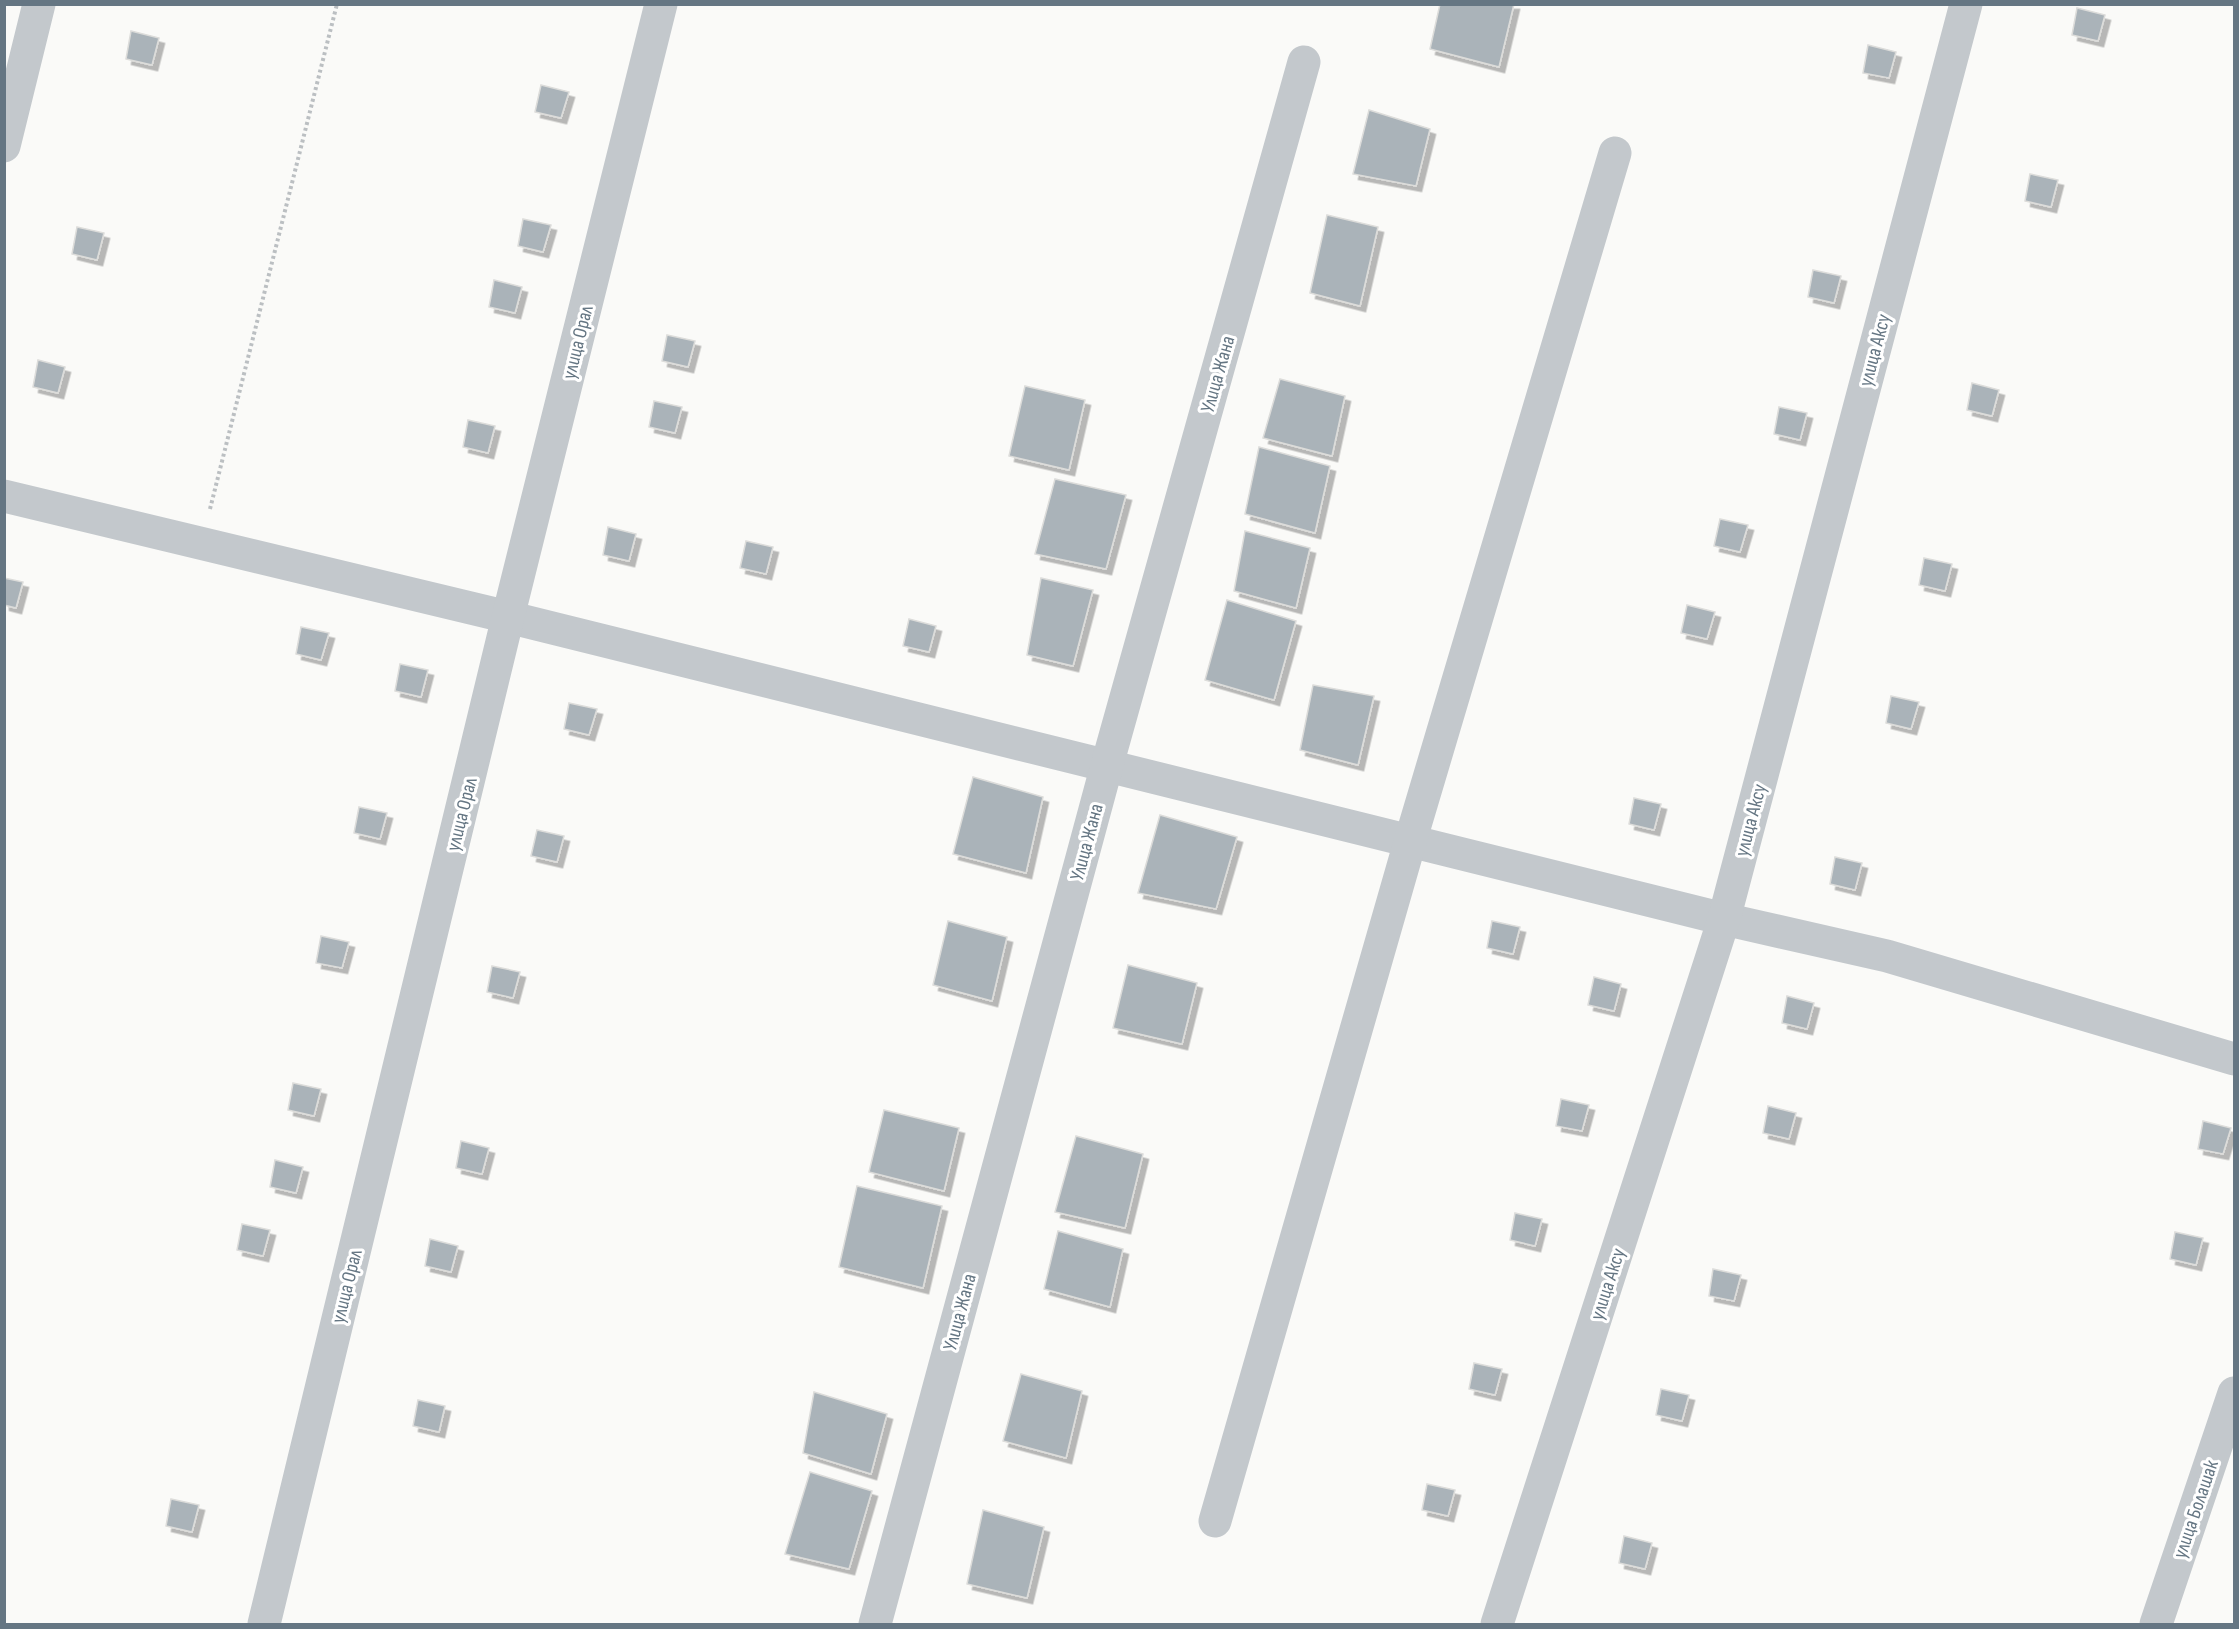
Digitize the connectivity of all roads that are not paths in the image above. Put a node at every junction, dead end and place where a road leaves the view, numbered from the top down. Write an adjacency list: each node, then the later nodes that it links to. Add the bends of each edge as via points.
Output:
1 (39, 4): 5 (street)
2 (661, 4): 8 (street, улица Орал)
3 (1966, 4): 11 (street, улица Аксу)
4 (1304, 62): 9 (street, Улица Жана)
5 (4, 146)
6 (1614, 153): 10 (street)
7 (4, 496): 8 (street)
8 (508, 617): 9 (street); 15 (street, улица Орал)
9 (1107, 765): 10 (street); 16 (street, Улица Жана)
10 (1410, 842): 11 (street); 14 (street)
11 (1724, 919): 12 (street, via 1887,956); 17 (street, улица Аксу)
12 (2235, 1059)
13 (2235, 1393): 18 (street, улица Болашак)
14 (1215, 1521)
15 (264, 1624)
16 (875, 1624)
17 (1497, 1624)
18 (2156, 1624)

